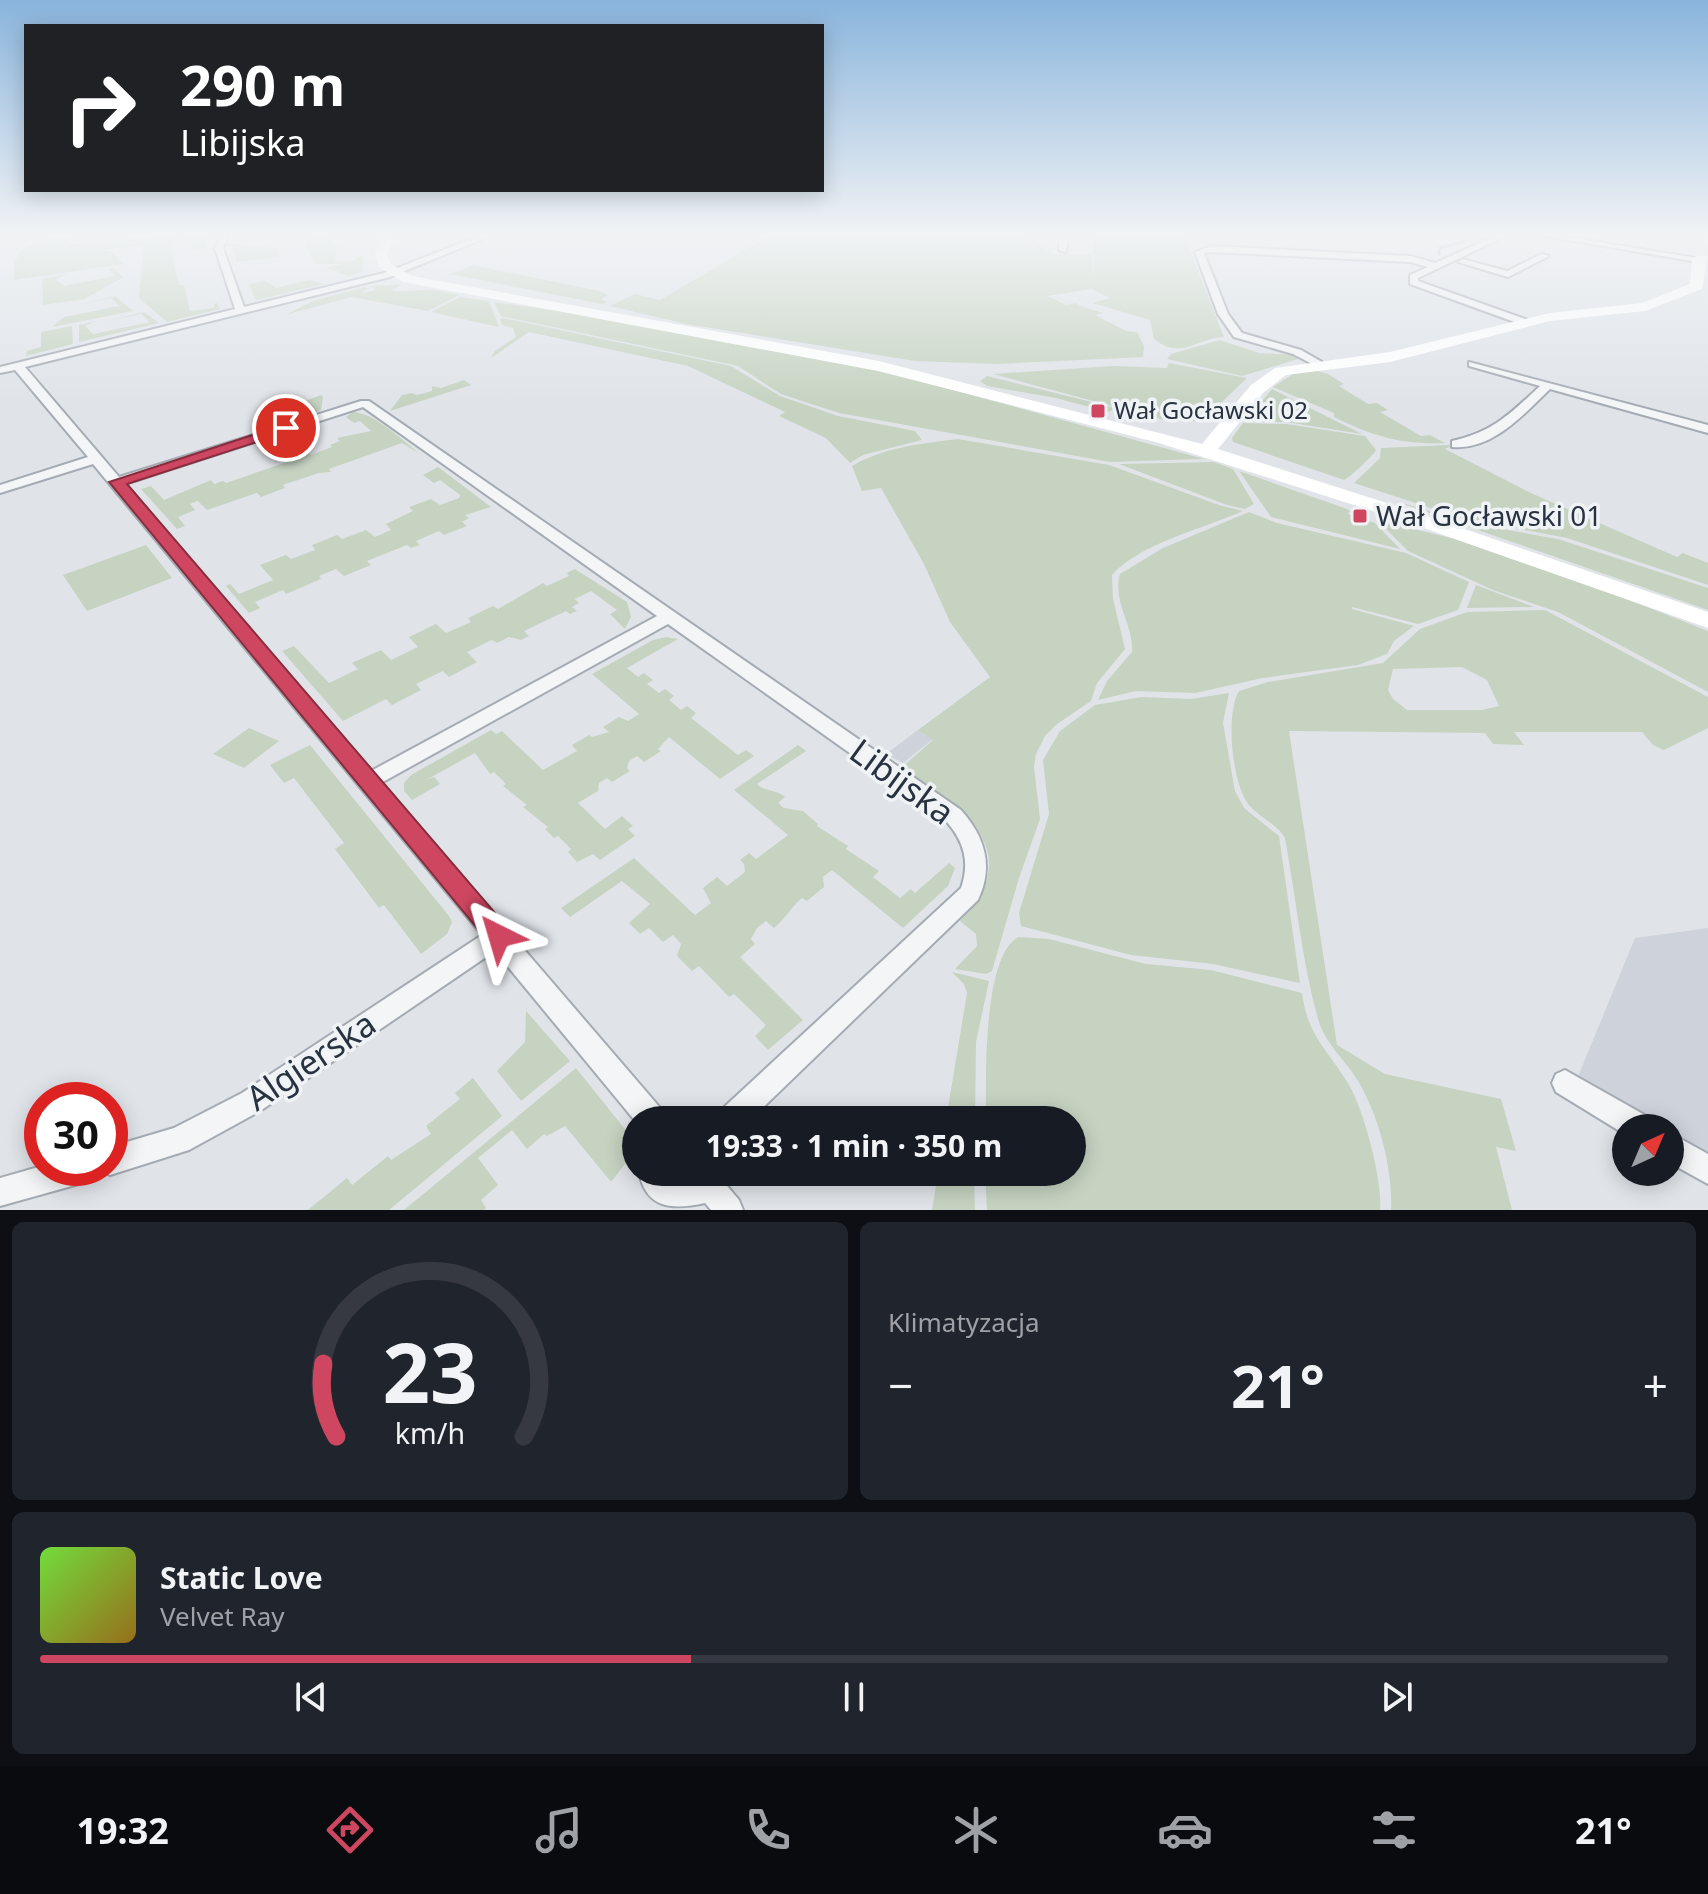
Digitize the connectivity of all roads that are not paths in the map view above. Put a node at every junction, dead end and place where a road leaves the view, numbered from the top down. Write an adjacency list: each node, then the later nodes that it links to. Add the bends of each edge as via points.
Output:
1 (233, 291): 7 (street)
2 (317, 291): 7 (street)
3 (484, 291): 16 (street, via 904,371)
4 (1213, 291): 9 (street, via 1238,335 1297,352)
5 (1443, 291): 8 (street)
6 (1683, 291): 8 (street, via 1645,307)
7 (240, 311): 11 (street)
8 (1524, 322): 9 (street, via 1390,357)
9 (1318, 364): 14 (street, via 1272,375)
10 (1473, 364): 13 (street)
11 (18, 366): 12 (street); 19 (street)
12 (0, 370)
13 (1548, 385): 15 (street); 17 (street, via 1494,435)
14 (1233, 416): 16 (street); 18 (street)
15 (1708, 429)
16 (1182, 444): 18 (street)
17 (1456, 444)
18 (1207, 451): 23 (street)
19 (96, 459): 20 (street); 21 (street)
20 (117, 482): 22 (street, Libijska, via 365,403); 24 (street)
21 (0, 489)
22 (668, 617): 24 (street); 28 (street, Libijska, via 954,816 971,839 979,864 970,893)
23 (1708, 620)
24 (369, 781): 25 (street)
25 (499, 936): 27 (street); 31 (street, Algierska, via 251,1102 179,1140)
26 (1565, 1083): 29 (street)
27 (640, 1106)
28 (746, 1106)
29 (1617, 1114)
30 (1684, 1155): 32 (street)
31 (128, 1156)
32 (1708, 1170)
33 (24, 1185): 37 (street)
34 (656, 1186): 35 (street, via 675,1201 687,1200)
35 (702, 1186)
36 (715, 1186): 38 (street)
37 (0, 1192)
38 (729, 1210)

